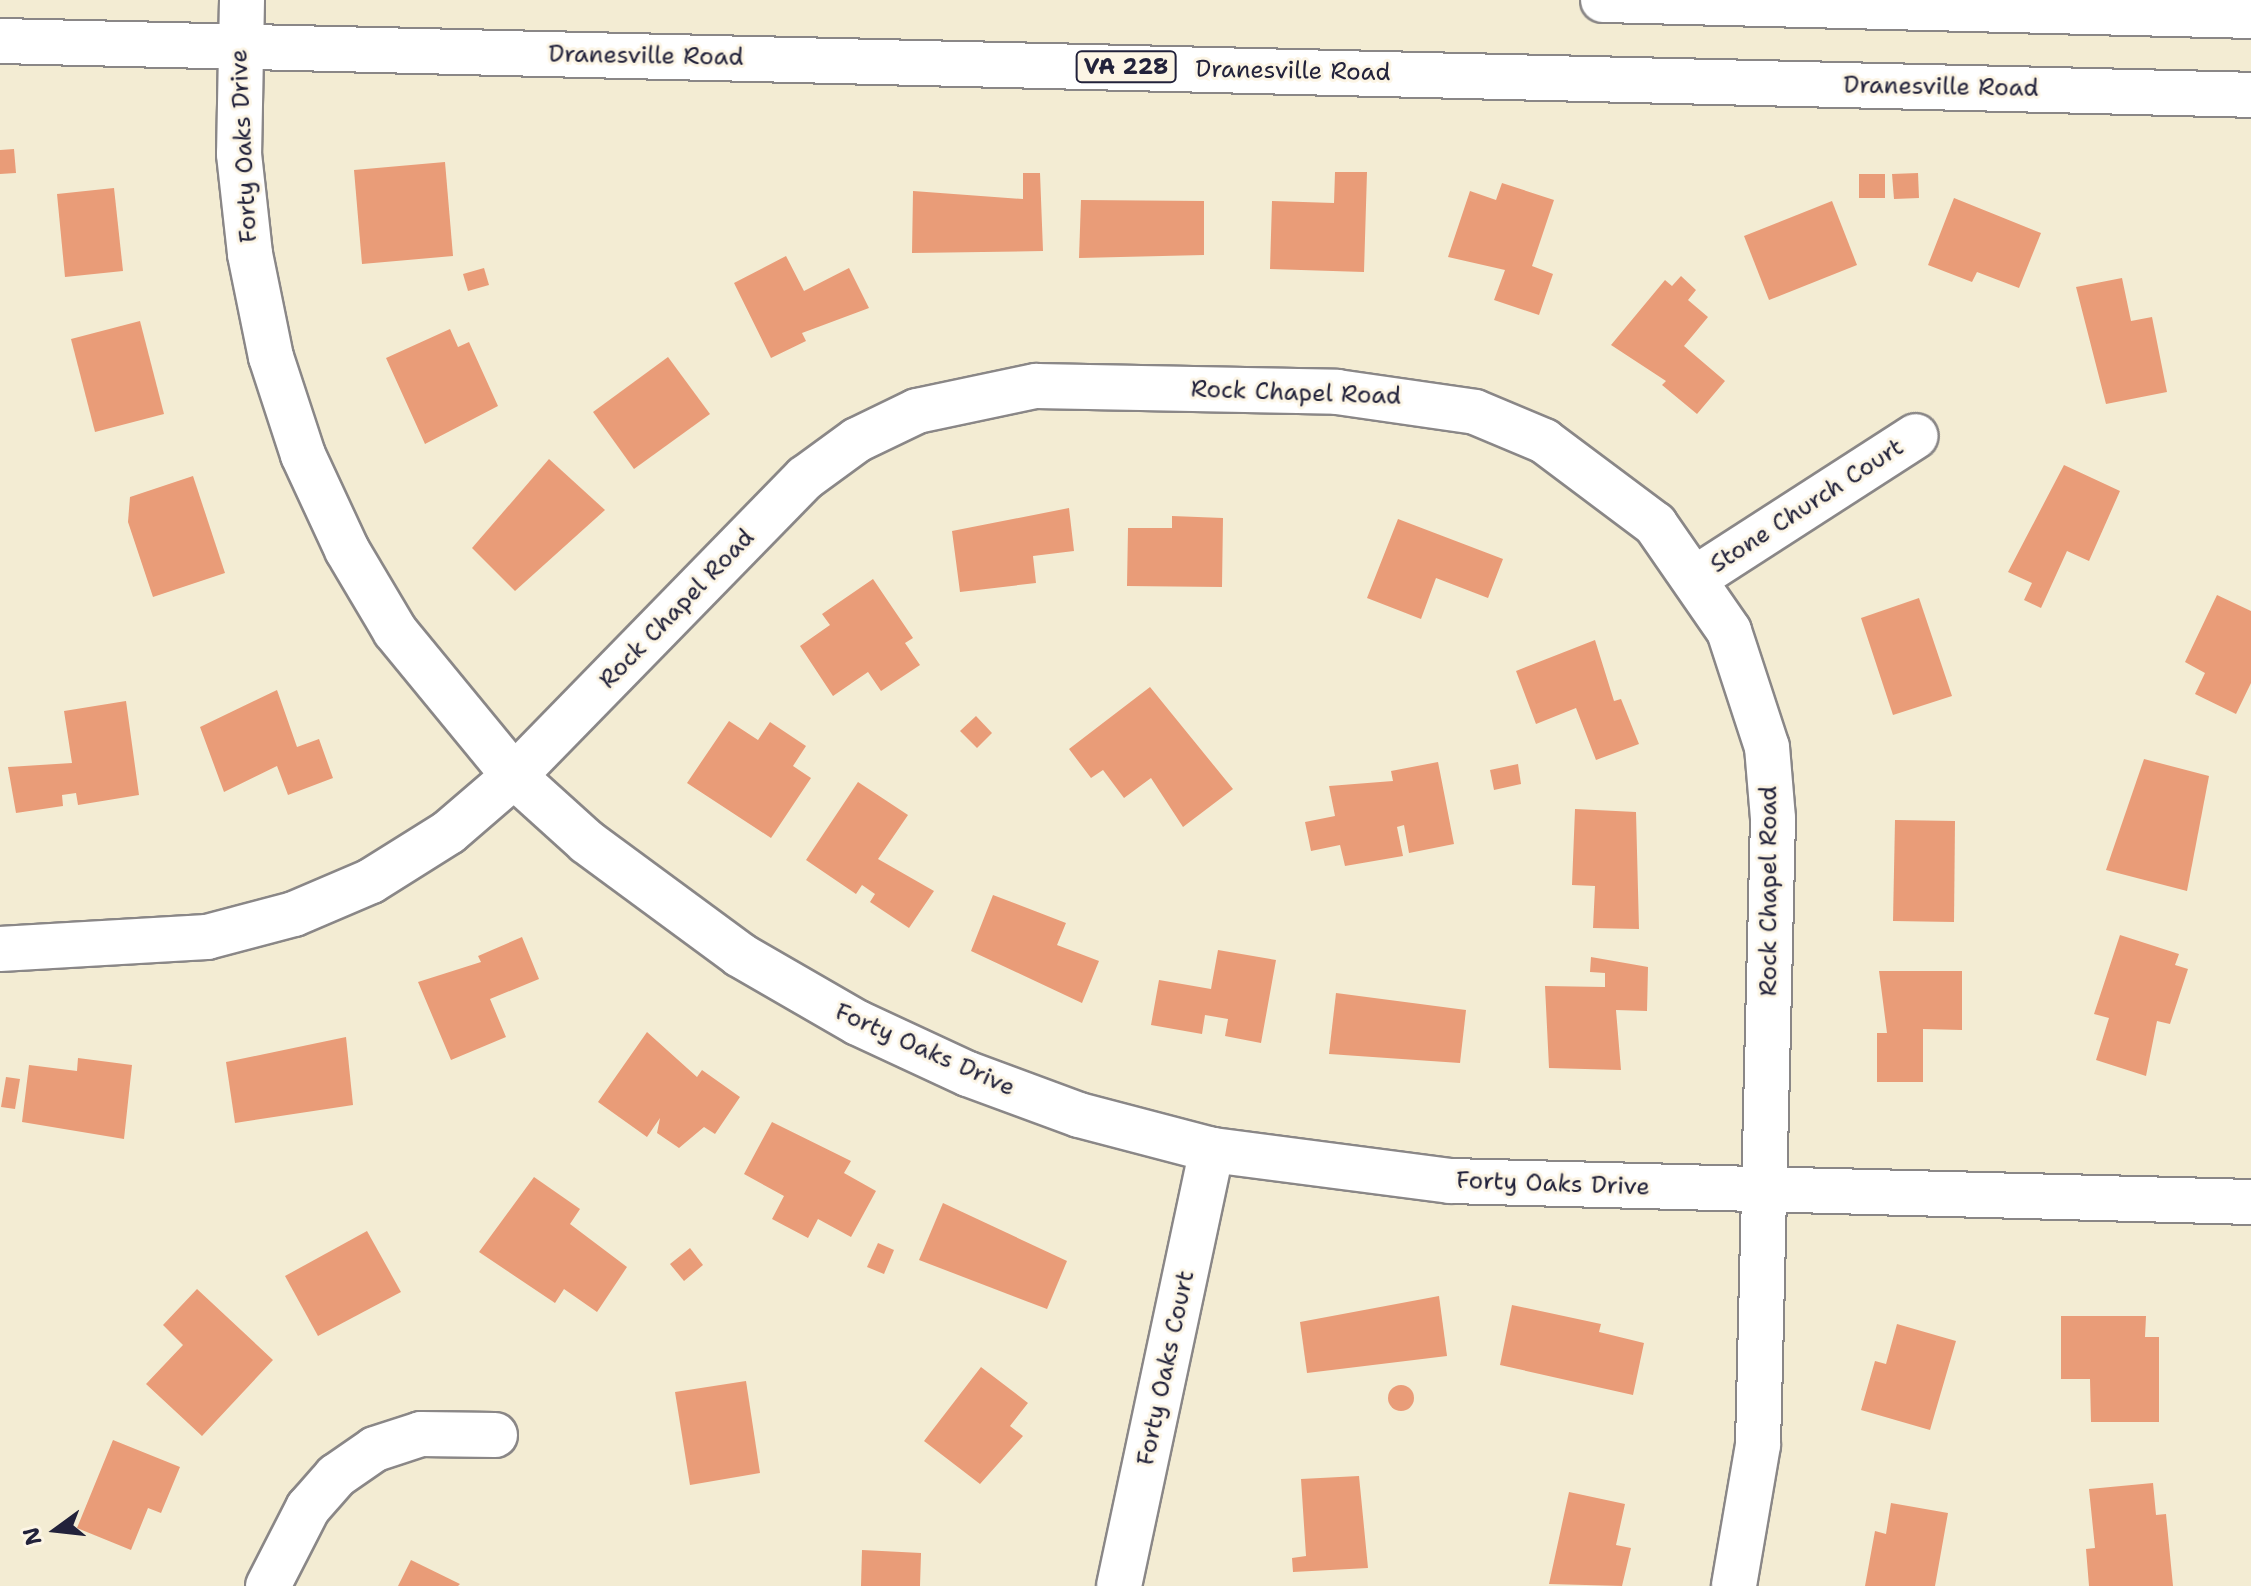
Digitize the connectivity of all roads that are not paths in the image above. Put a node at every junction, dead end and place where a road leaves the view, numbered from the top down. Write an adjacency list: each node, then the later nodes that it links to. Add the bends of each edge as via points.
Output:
1 (242, 0): 5 (street, Forty Oaks Drive)
2 (1603, 0): 3 (street)
3 (2251, 16)
4 (0, 41): 5 (street, Dranesville Road / VA 228)
5 (238, 46): 6 (street, Dranesville Road / VA 228); 9 (street, Forty Oaks Drive, via 250,254 271,357 303,455 395,631)
6 (2251, 95)
7 (1916, 436): 8 (street, Stone Church Court)
8 (1697, 577): 9 (street, Rock Chapel Road, via 1655,524 1601,477 1544,441 1475,412 1337,392 1036,386 977,393 917,411 857,440 805,478); 12 (street, Rock Chapel Road, via 1729,631 1767,747 1773,818)
9 (514, 776): 10 (street, Rock Chapel Road, via 410,857 294,914 207,937); 11 (street, Forty Oaks Drive, via 707,933 858,1023 1079,1115)
10 (0, 949)
11 (1212, 1150): 12 (street, Forty Oaks Drive, via 1450,1181); 16 (street, Forty Oaks Court)
12 (1763, 1190): 13 (street, Forty Oaks Drive); 17 (street, Rock Chapel Road, via 1758,1445)
13 (2251, 1202)
14 (495, 1435): 15 (street, via 421,1434 375,1449 336,1476 308,1508)
15 (268, 1586)
16 (1119, 1586)
17 (1734, 1586)

